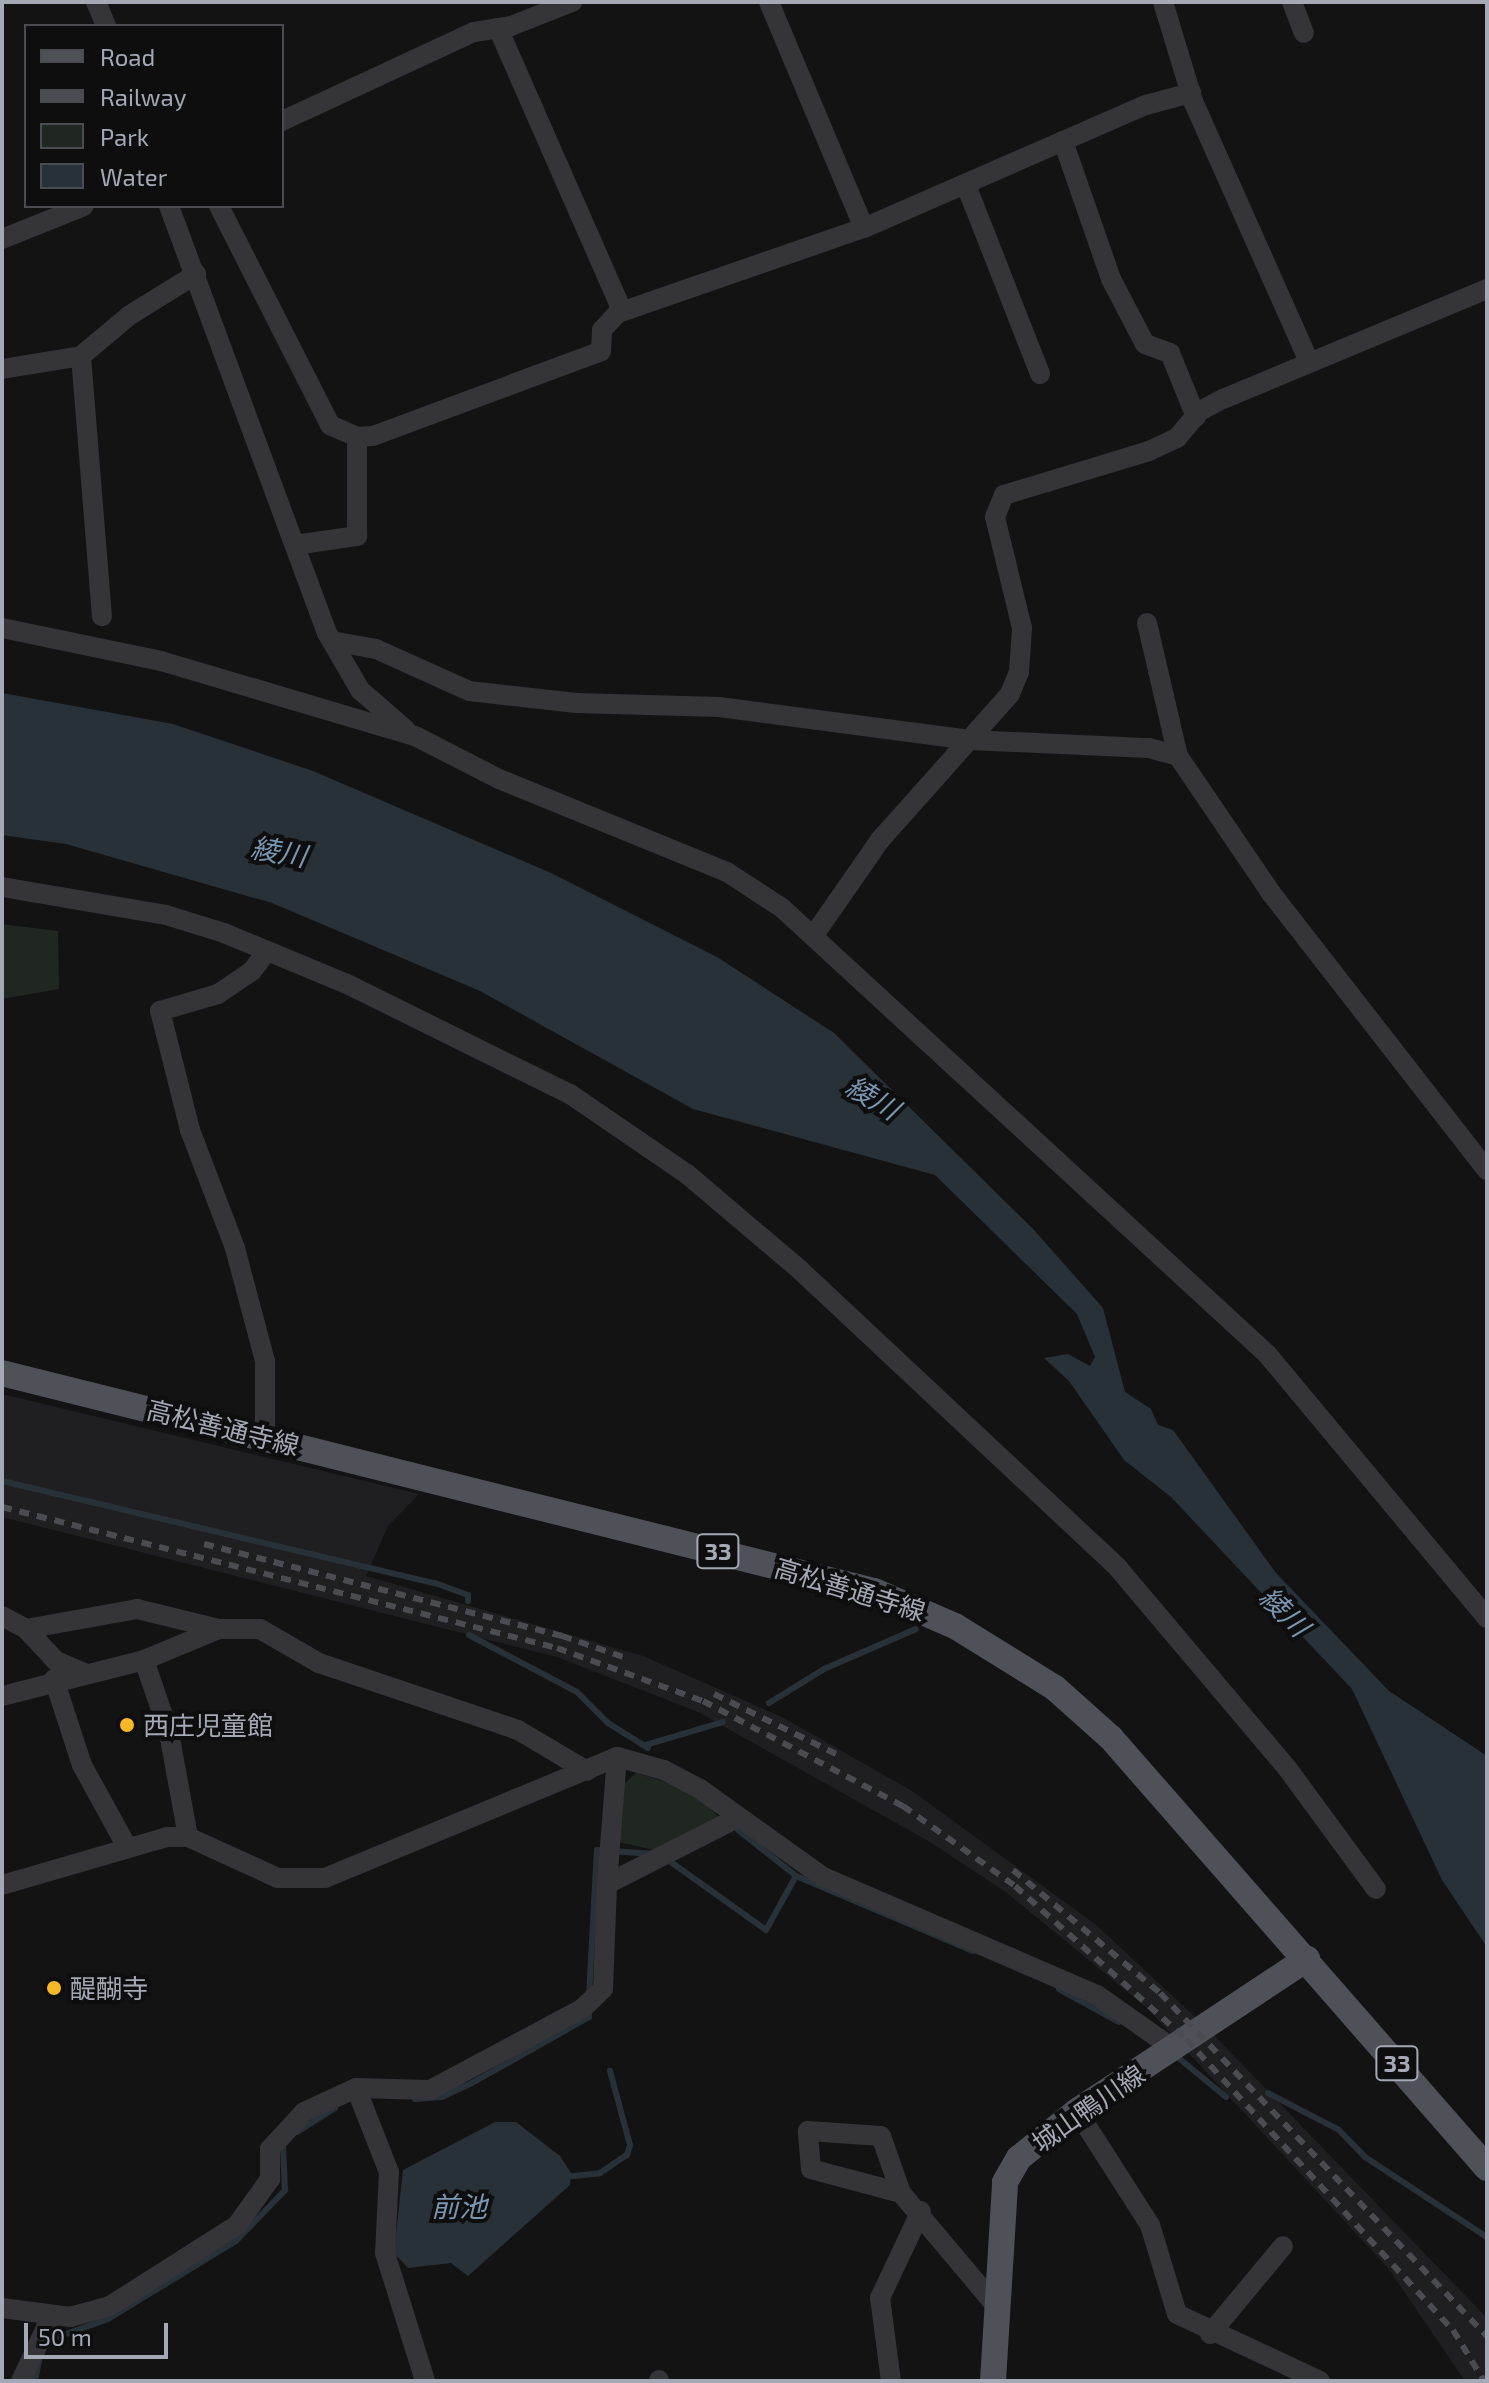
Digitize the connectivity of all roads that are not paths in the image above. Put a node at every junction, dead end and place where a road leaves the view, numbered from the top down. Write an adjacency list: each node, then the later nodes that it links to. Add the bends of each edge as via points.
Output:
1 (96, 2): 6 (street)
2 (572, 2): 7 (street)
3 (769, 2): 16 (street)
4 (1163, 2): 9 (street)
5 (1292, 2): 8 (street)
6 (105, 24)
7 (498, 28): 10 (street, via 474,32); 20 (street)
8 (1304, 33)
9 (1191, 93): 11 (street); 22 (street)
10 (284, 120)
11 (1063, 141): 12 (street); 25 (street, via 1111,279 1145,344 1170,353)
12 (966, 185): 16 (street); 24 (street)
13 (79, 208): 17 (street)
14 (170, 208): 18 (street)
15 (220, 208): 26 (street, via 330,425)
16 (864, 228): 20 (street)
17 (2, 239)
18 (196, 274): 21 (street, via 130,315); 27 (street)
19 (1487, 289): 22 (street)
20 (622, 311): 26 (street, via 602,330 601,351)
21 (81, 356): 23 (street); 28 (street)
22 (1309, 362): 25 (street)
23 (2, 369)
24 (1040, 374)
25 (1196, 417): 33 (street, via 1177,438 1149,451 1017,487 996,503 1023,650 1010,694)
26 (357, 437): 27 (street, via 357,536)
27 (295, 545): 31 (street)
28 (102, 616)
29 (1147, 623): 34 (street)
30 (2, 628): 32 (street, via 161,661)
31 (332, 641): 32 (street, via 360,690); 33 (street, via 376,649 469,691 576,703 719,707)
32 (415, 736): 36 (street, via 499,779 727,872)
33 (970, 740): 34 (street, via 1149,748); 36 (street, via 880,840)
34 (1178, 756): 38 (street, via 1271,893)
35 (2, 887): 37 (street, via 166,915)
36 (814, 935): 42 (street, via 1267,1354)
37 (267, 951): 40 (street, via 252,971 218,994 160,1011 190,1130 235,1248 265,1361); 56 (street, via 570,1094 699,1183 1118,1568 1248,1720)
38 (1487, 1170)
39 (2, 1373): 40 (main road, 高松善通寺線 / 33)
40 (265, 1437): 57 (main road, 高松善通寺線 / 33, via 874,1591 942,1619 1026,1667 1084,1712)
41 (2, 1616): 43 (street)
42 (1487, 1618)
43 (26, 1629): 44 (street, via 137,1609); 46 (street, via 56,1661)
44 (219, 1629): 45 (street); 50 (street, via 260,1629 319,1663 518,1730)
45 (144, 1660): 46 (street); 52 (street, via 169,1733)
46 (84, 1673): 47 (street)
47 (54, 1679): 48 (street); 53 (street, via 82,1765)
48 (2, 1696)
49 (617, 1757): 50 (street); 51 (street, via 664,1770); 54 (street)
50 (587, 1771): 52 (street, via 325,1878 278,1878)
51 (739, 1817): 54 (street); 58 (street, via 823,1877 1061,1977 1126,2011)
52 (188, 1837): 53 (street)
53 (127, 1847): 55 (street)
54 (607, 1884): 59 (street, via 603,1989 587,2005 430,2090)
55 (2, 1885)
56 (1376, 1889)
57 (1307, 1959): 58 (main road, 城山鴨川線); 61 (main road, 高松善通寺線 / 33)
58 (1171, 2047): 60 (main road, 城山鴨川線)
59 (358, 2095): 67 (street, via 284,2128 270,2149 270,2179 255,2204 219,2239 110,2306); 70 (street, via 389,2172 385,2253)
60 (1077, 2111): 65 (main road, 城山鴨川線, via 1036,2141 1005,2182); 68 (street, via 1150,2225 1177,2314)
61 (1487, 2168)
62 (901, 2193): 62 (street, via 881,2136 808,2131 811,2169); 63 (street)
63 (921, 2211): 65 (street); 71 (street, via 880,2298)
64 (1283, 2246): 68 (street)
65 (997, 2307): 72 (main road, 城山鴨川線)
66 (2, 2308): 67 (street)
67 (51, 2317): 69 (street)
68 (1210, 2334): 73 (street)
69 (21, 2381)
70 (425, 2381)
71 (891, 2381)
72 (993, 2381)
73 (1320, 2381)

